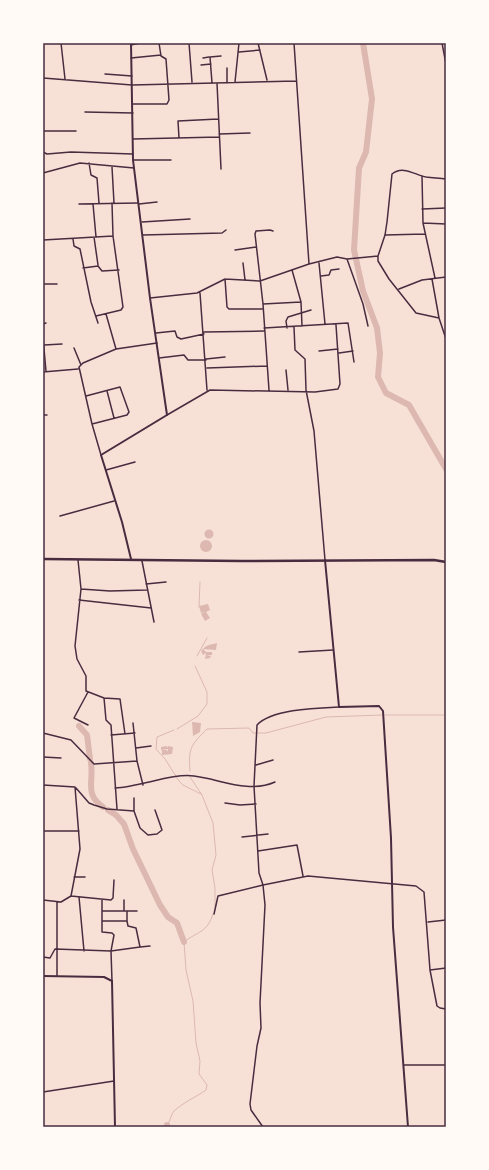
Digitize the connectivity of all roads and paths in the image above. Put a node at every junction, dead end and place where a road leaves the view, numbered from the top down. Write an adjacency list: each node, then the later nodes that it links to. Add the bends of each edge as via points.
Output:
1 (61, 43): 24 (street)
2 (140, 43): 9 (street)
3 (159, 43): 12 (street)
4 (189, 43): 27 (street)
5 (239, 43): 11 (street)
6 (258, 43): 10 (street)
7 (294, 43): 26 (street)
8 (442, 43): 18 (street)
9 (131, 44): 15 (street)
10 (260, 50): 11 (street); 25 (street)
11 (239, 52): 28 (street)
12 (161, 55): 15 (street); 29 (street, via 166,59)
13 (221, 56): 14 (street)
14 (210, 57): 16 (street); 17 (street)
15 (131, 58): 22 (street)
16 (203, 58)
17 (211, 64): 19 (street); 30 (street)
18 (446, 64)
19 (201, 65)
20 (227, 68): 32 (street)
21 (105, 74): 22 (street)
22 (132, 76): 33 (street)
23 (43, 78): 24 (street)
24 (65, 79): 33 (street)
25 (267, 80): 26 (street); 28 (street)
26 (296, 81): 83 (street)
27 (192, 82): 29 (street); 30 (street)
28 (235, 82): 32 (street)
29 (169, 83): 33 (street); 34 (street, via 167,104)
30 (212, 83): 31 (street)
31 (217, 83): 32 (street); 37 (street)
32 (227, 83)
33 (132, 85): 34 (street)
34 (133, 104): 36 (street)
35 (85, 112): 36 (street)
36 (133, 113): 44 (street)
37 (218, 119): 40 (street); 43 (street, via 178,121)
38 (76, 131): 41 (street, via 43,132)
39 (250, 133): 40 (street)
40 (219, 134): 42 (street)
41 (43, 135): 45 (street)
42 (219, 137): 43 (street); 52 (street)
43 (179, 138): 44 (street)
44 (133, 139): 46 (street)
45 (43, 150): 46 (street, via 47,154)
46 (133, 154): 47 (street)
47 (133, 160): 48 (street); 51 (street)
48 (171, 160)
49 (89, 163): 50 (street); 53 (street); 57 (street, via 91,175 97,178)
50 (112, 166): 51 (street); 58 (street)
51 (134, 168): 59 (street)
52 (221, 169)
53 (43, 173)
54 (422, 175): 55 (street); 63 (street); 72 (street, via 408,171 392,174)
55 (446, 179)
56 (157, 202): 59 (street)
57 (99, 203): 58 (street); 61 (street)
58 (113, 203): 59 (street); 73 (street)
59 (139, 203): 65 (street)
60 (79, 204): 61 (street)
61 (93, 204): 74 (street)
62 (446, 208): 63 (street)
63 (422, 209): 66 (street)
64 (190, 219): 65 (street)
65 (142, 222): 71 (street)
66 (423, 223): 67 (street); 70 (street)
67 (446, 224)
68 (226, 230): 71 (street, via 222,233)
69 (273, 231): 77 (street, via 256,230)
70 (425, 234): 72 (street); 92 (street)
71 (143, 235): 99 (street)
72 (385, 235): 79 (street)
73 (113, 236): 74 (street); 87 (street)
74 (95, 237): 75 (street); 84 (street)
75 (73, 239): 76 (street); 85 (street, via 74,246 80,249)
76 (43, 240)
77 (256, 247): 78 (street); 94 (street)
78 (235, 250)
79 (378, 256): 80 (street); 97 (street, via 380,267)
80 (347, 259): 81 (street, via 337,257); 114 (street)
81 (319, 262): 83 (street); 89 (street)
82 (243, 263): 93 (street)
83 (309, 264): 88 (street)
84 (98, 266): 85 (street); 87 (street, via 102,271)
85 (83, 268): 106 (street)
86 (339, 269): 89 (street, via 331,270 329,275)
87 (119, 270): 104 (street, via 122,309)
88 (292, 270): 94 (street); 100 (street)
89 (320, 276): 111 (street)
90 (446, 277): 92 (street)
91 (225, 279): 93 (street); 98 (street); 102 (street, via 229,309)
92 (434, 279): 97 (street, via 414,282); 107 (street)
93 (245, 280): 94 (street)
94 (260, 281): 101 (street)
95 (43, 284): 96 (street)
96 (57, 284)
97 (399, 289): 107 (street, via 404,300 416,313)
98 (200, 292): 99 (street); 119 (street)
99 (150, 298): 118 (street)
100 (301, 302): 101 (street); 105 (street)
101 (263, 304): 102 (street)
102 (263, 309): 117 (street)
103 (311, 310): 105 (street)
104 (106, 314): 106 (street); 126 (street)
105 (301, 314): 113 (street); 116 (street, via 288,317)
106 (96, 316): 109 (street)
107 (439, 318): 121 (street)
108 (46, 323): 110 (street)
109 (98, 323)
110 (43, 324)
111 (325, 324): 112 (street); 113 (street)
112 (336, 325): 127 (street); 130 (street, via 349,325)
113 (302, 326): 115 (street)
114 (368, 326)
115 (294, 327): 116 (street); 146 (street, via 295,350 305,359)
116 (286, 328): 117 (street)
117 (264, 329): 119 (street); 137 (street)
118 (155, 333): 119 (street, via 175,331 177,337 181,338); 122 (street)
119 (204, 333): 134 (street)
120 (43, 338): 124 (street)
121 (446, 339)
122 (157, 343): 126 (street); 133 (street)
123 (62, 344): 124 (street)
124 (44, 345): 128 (street)
125 (74, 348): 136 (street)
126 (116, 349): 136 (street)
127 (338, 349): 129 (street); 131 (street)
128 (44, 350): 141 (street)
129 (319, 351)
130 (353, 351): 131 (street); 135 (street)
131 (339, 353): 146 (street, via 339,387 327,391)
132 (225, 357): 134 (street)
133 (159, 358): 134 (street, via 184,355 188,360); 151 (street)
134 (206, 359): 138 (street)
135 (354, 362)
136 (81, 365): 139 (street)
137 (267, 366): 138 (street); 144 (street)
138 (207, 368): 143 (street)
139 (78, 369): 141 (street); 148 (street)
140 (286, 370): 145 (street)
141 (46, 371): 142 (street)
142 (43, 372)
143 (207, 390): 144 (street); 151 (street)
144 (269, 390): 145 (street)
145 (288, 390): 146 (street)
146 (306, 390): 163 (street, via 314,431)
147 (107, 391): 148 (street); 152 (street); 152 (street, via 120,387 129,412 127,415)
148 (85, 396): 153 (street)
149 (43, 415): 150 (street)
150 (47, 415)
151 (167, 415): 154 (street)
152 (114, 418): 153 (street)
153 (92, 424): 154 (street)
154 (101, 455): 156 (street)
155 (135, 462): 156 (street)
156 (106, 470): 157 (street)
157 (116, 500): 158 (street); 161 (street)
158 (60, 516)
159 (78, 558): 160 (main road); 161 (main road); 167 (street)
160 (43, 559)
161 (131, 559): 162 (main road)
162 (141, 559): 163 (main road); 166 (street)
163 (325, 560): 164 (main road); 172 (street)
164 (446, 562)
165 (166, 582): 166 (street)
166 (146, 584): 168 (street)
167 (81, 589): 168 (street); 169 (street)
168 (147, 590): 170 (street)
169 (79, 600): 170 (street); 174 (street, via 75,646 77,659 86,676)
170 (151, 608): 171 (street)
171 (154, 622)
172 (333, 650): 173 (street); 176 (street)
173 (299, 652)
174 (88, 692): 175 (street); 178 (street, via 74,718)
175 (104, 698): 181 (street, via 120,699); 182 (street, via 106,720 110,724)
176 (339, 707): 190 (street, via 294,711 260,721 256,728); 213 (street, via 382,708)
177 (134, 723): 179 (street)
178 (88, 726)
179 (134, 733): 181 (street); 184 (street)
180 (43, 734): 189 (street, via 71,740 94,764)
181 (125, 734): 182 (street)
182 (111, 735): 189 (street)
183 (151, 746): 184 (street)
184 (136, 748): 188 (street)
185 (43, 757): 186 (street)
186 (61, 758)
187 (273, 760): 190 (street)
188 (137, 761): 189 (street); 193 (street)
189 (114, 764): 196 (street)
190 (255, 765): 194 (street)
191 (275, 782): 194 (street)
192 (43, 785): 195 (street)
193 (143, 785): 194 (street, via 173,777 193,776 225,784); 196 (street)
194 (254, 786): 199 (street)
195 (75, 787): 200 (street, via 89,802 107,809); 204 (street)
196 (115, 788): 200 (street)
197 (134, 798): 202 (street)
198 (225, 802): 199 (street)
199 (256, 804): 206 (street)
200 (116, 809): 202 (street)
201 (155, 810): 202 (street, via 162,830 157,834 148,835 140,829)
202 (134, 811)
203 (43, 831): 204 (street)
204 (79, 831): 210 (street, via 80,849)
205 (268, 834): 206 (street)
206 (257, 836): 207 (street); 208 (street)
207 (242, 837)
208 (258, 850): 209 (street, via 297,845); 214 (street, via 259,873)
209 (303, 876): 213 (street); 214 (street)
210 (74, 877): 211 (street); 215 (street)
211 (85, 877)
212 (114, 880): 218 (street, via 113,898)
213 (393, 884): 228 (street, via 416,886 423,890); 242 (street, via 393,927)
214 (263, 885): 224 (street, via 218,896); 246 (street, via 261,1028 250,1104 254,1116)
215 (71, 896): 216 (street); 220 (street, via 66,901)
216 (79, 897): 218 (street); 232 (street)
217 (43, 900): 220 (street)
218 (102, 900): 222 (street)
219 (124, 900): 223 (street)
220 (58, 902): 231 (street)
221 (137, 910): 223 (street)
222 (102, 911): 223 (street); 226 (street)
223 (125, 911): 227 (street)
224 (214, 914)
225 (446, 920): 228 (street)
226 (102, 921): 227 (street); 233 (street, via 102,932 114,935)
227 (127, 921): 230 (street, via 128,926 136,928)
228 (428, 922): 236 (street)
229 (150, 946): 230 (street)
230 (140, 947): 233 (street)
231 (56, 949): 232 (street); 234 (street, via 50,958); 238 (street)
232 (84, 951): 233 (street)
233 (111, 951): 239 (street)
234 (43, 957)
235 (446, 968): 236 (street)
236 (430, 970): 240 (street, via 437,1006)
237 (43, 976): 238 (street)
238 (57, 976): 239 (street, via 104,978)
239 (112, 981): 243 (street)
240 (446, 1009)
241 (446, 1064): 242 (street)
242 (402, 1065): 247 (street)
243 (114, 1081): 244 (street); 245 (street)
244 (43, 1092)
245 (115, 1127)
246 (263, 1127)
247 (408, 1127)

